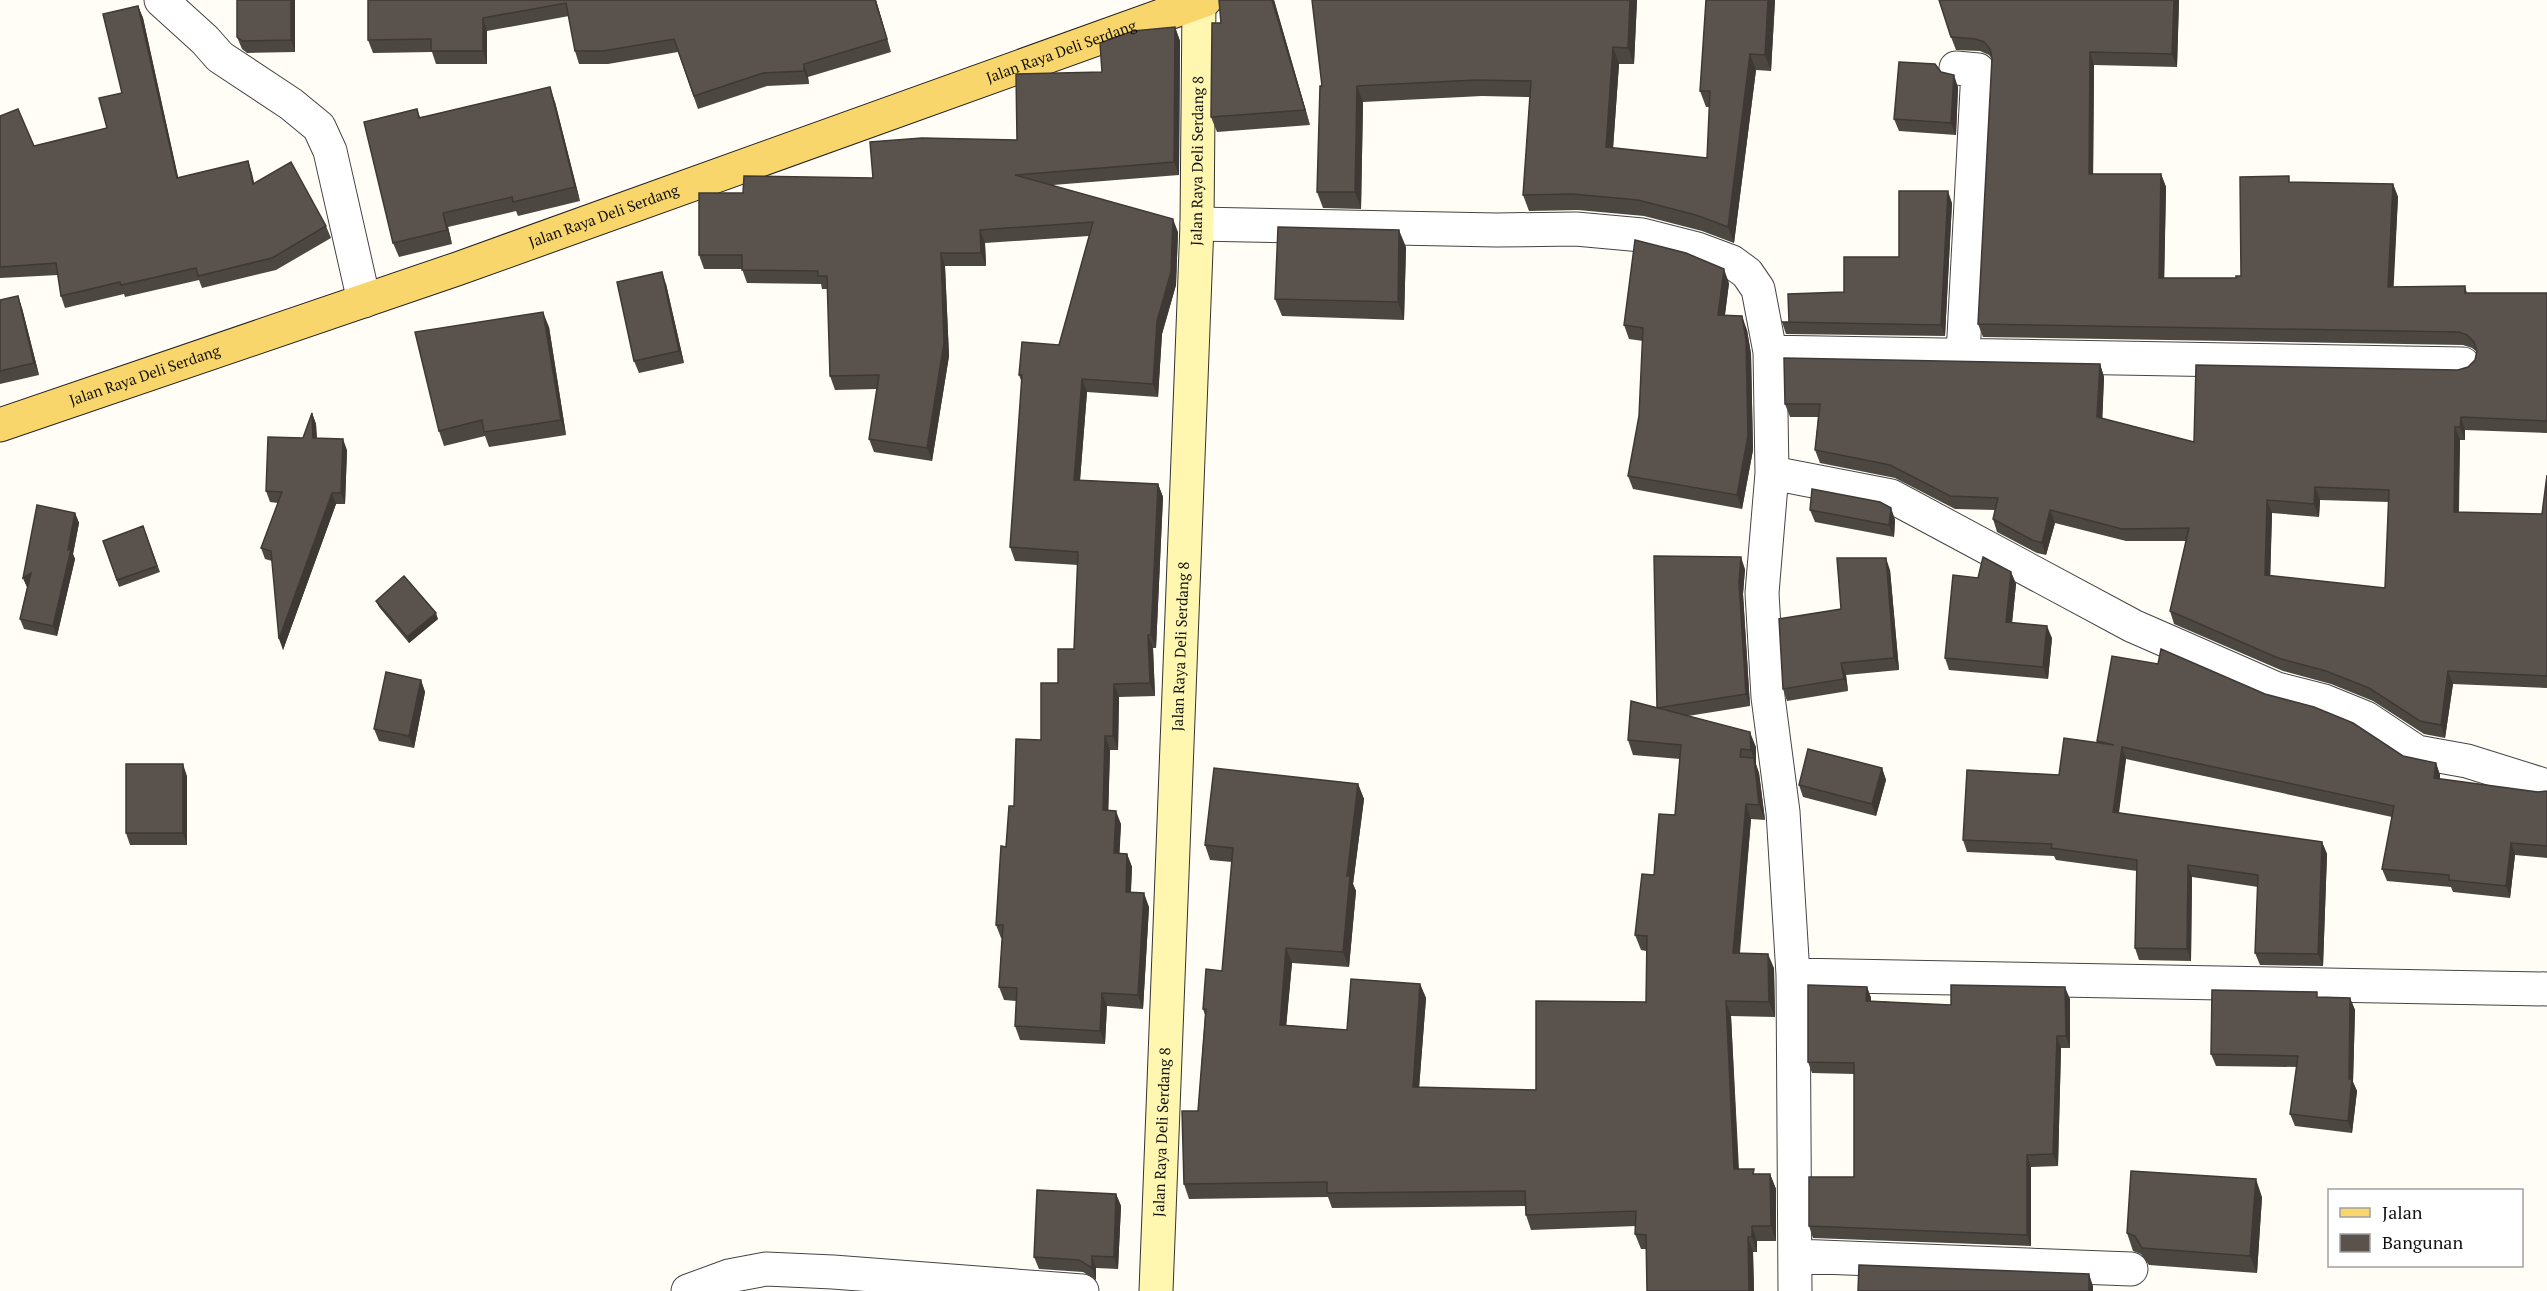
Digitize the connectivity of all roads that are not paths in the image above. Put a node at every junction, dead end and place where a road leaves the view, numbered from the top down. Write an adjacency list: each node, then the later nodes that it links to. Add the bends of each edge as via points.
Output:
1 (161, 0): 5 (street, via 220,57 319,127 330,151)
2 (1202, 1): 4 (street, Jalan Raya Deli Serdang 8); 5 (main road, Jalan Raya Deli Serdang)
3 (1956, 68): 7 (street, via 1978,70)
4 (1197, 224): 6 (street, via 1576,229 1641,235 1706,252 1747,273 1758,289); 18 (street, Jalan Raya Deli Serdang 8)
5 (364, 301): 9 (main road, Jalan Raya Deli Serdang)
6 (1770, 352): 7 (street); 10 (street)
7 (1963, 355): 8 (street)
8 (2463, 364)
9 (0, 425)
10 (1772, 473): 11 (street, via 1891,496 2133,626 2277,688 2366,718 2417,752 2468,761); 12 (street, via 1762,593 1768,697 1784,812)
11 (2547, 786)
12 (1793, 975): 13 (street); 14 (street)
13 (2547, 989)
14 (1795, 1256): 15 (street); 19 (street)
15 (2131, 1269)
16 (688, 1291): 17 (street, via 729,1276 766,1269)
17 (1082, 1291)
18 (1156, 1291)
19 (1795, 1291)

